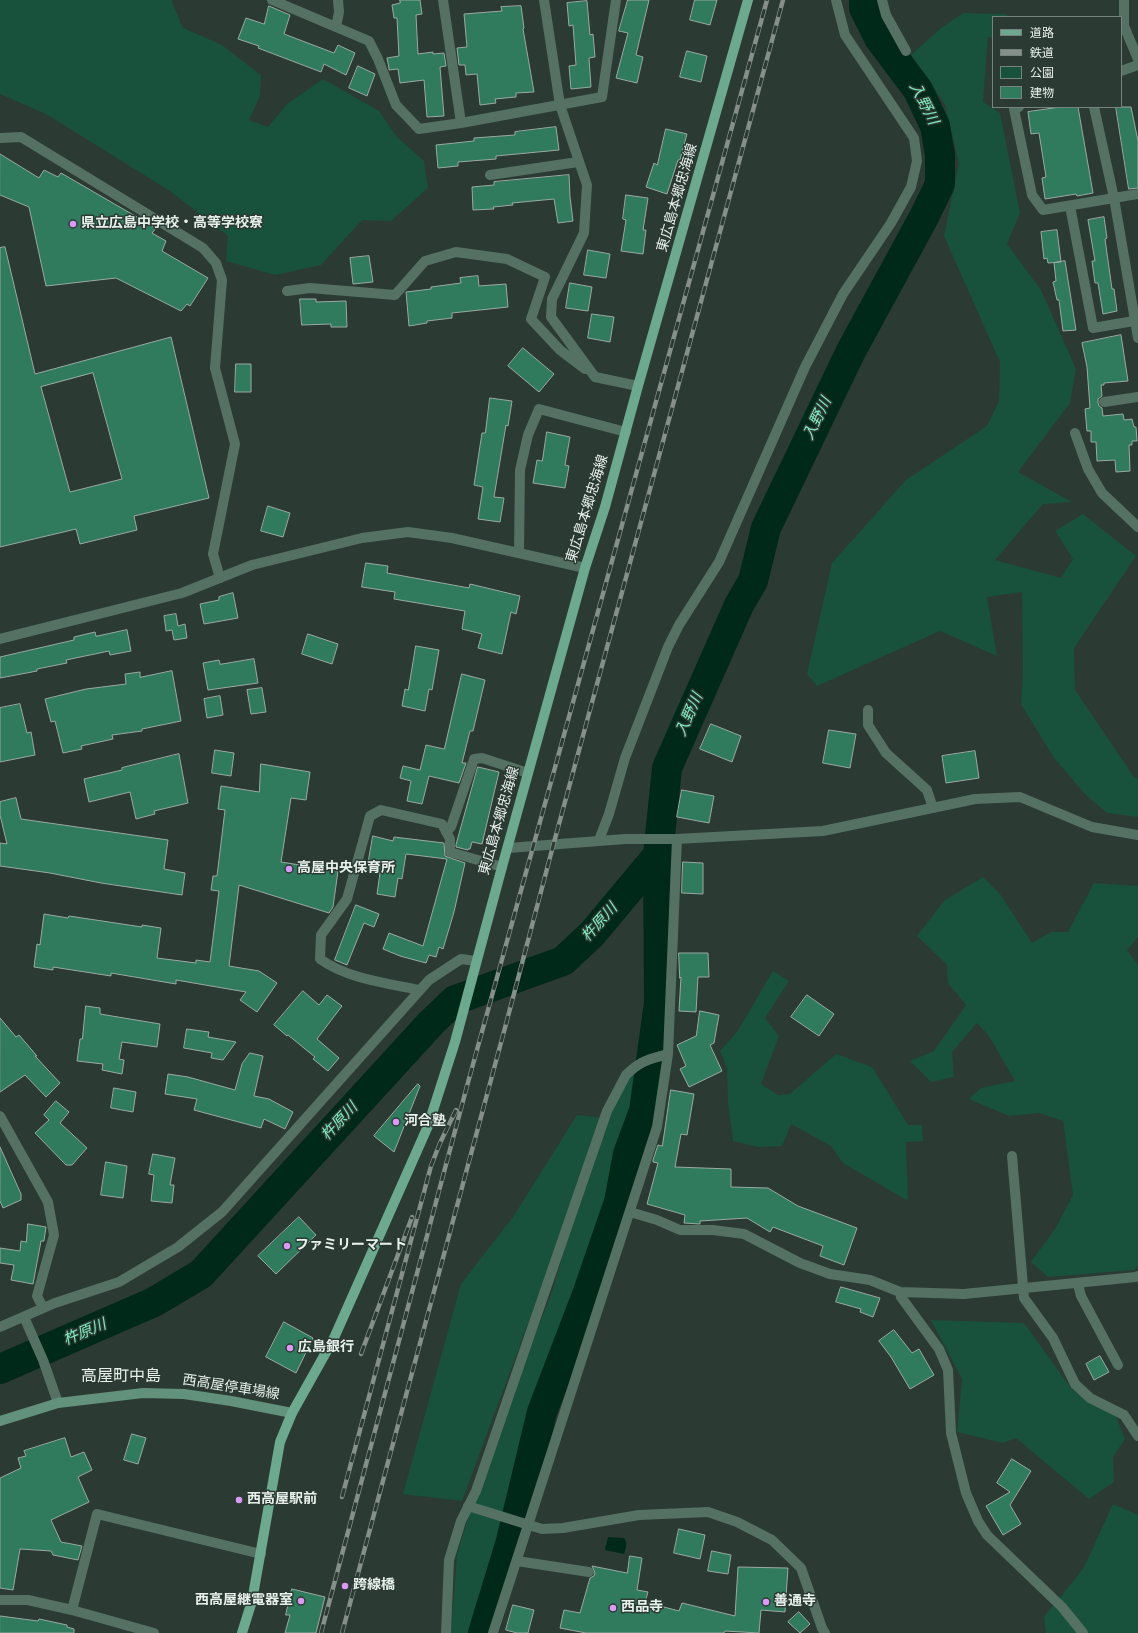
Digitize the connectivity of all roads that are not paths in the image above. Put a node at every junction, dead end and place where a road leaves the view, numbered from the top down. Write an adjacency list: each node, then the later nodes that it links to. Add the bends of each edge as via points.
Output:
1 (272, 0): 10 (street)
2 (338, 0): 11 (street)
3 (443, 0): 19 (street)
4 (544, 0): 16 (street)
5 (616, 0): 16 (street, via 602,97)
6 (748, 0): 32 (main road, 東広島本郷忠海線)
7 (836, 0): 48 (street, via 845,35 914,138 917,161 911,187 891,223 843,294 805,366 719,562 668,647 625,758)
8 (882, 0): 12 (street, via 886,15)
9 (1124, 0): 13 (street, via 1124,26)
10 (287, 3): 11 (street)
11 (336, 26): 19 (street, via 368,41 396,105 419,129)
12 (906, 51)
13 (1138, 59)
14 (1138, 65): 15 (street)
15 (1122, 71)
16 (560, 105): 19 (street); 21 (street)
17 (1016, 108): 25 (street, via 1014,109 1032,196 1043,210)
18 (1094, 108): 24 (street)
19 (461, 123)
20 (0, 138): 40 (street, via 21,137 203,248 216,263 222,280 215,368 234,444 213,554)
21 (578, 162): 22 (street); 29 (street, via 587,185 584,233 552,299 551,317)
22 (490, 175)
23 (1138, 194): 24 (street)
24 (1114, 198): 25 (street); 27 (street)
25 (1070, 206): 27 (street, via 1092,328)
26 (287, 291): 30 (street, via 310,288 395,295 425,262 456,252 507,259 545,277 531,319)
27 (1134, 321): 28 (street)
28 (1138, 338)
29 (570, 343): 30 (street); 31 (street)
30 (560, 350): 31 (street)
31 (595, 377): 32 (street)
32 (638, 386): 35 (main road, 東広島本郷忠海線)
33 (1138, 396): 34 (street)
34 (1104, 402)
35 (626, 432): 38 (street, via 539,409 528,435 520,470); 39 (main road, 東広島本郷忠海線)
36 (1075, 433): 37 (street, via 1088,469 1102,493)
37 (1138, 528)
38 (519, 552): 39 (street); 40 (street, via 408,532 362,538 252,565)
39 (585, 568): 43 (main road, 東広島本郷忠海線)
40 (220, 578): 41 (street, via 182,593)
41 (0, 639)
42 (868, 710): 44 (street, via 868,725 886,753 928,790)
43 (528, 773): 45 (street, via 482,758 474,759 451,827); 49 (main road, 東広島本郷忠海線)
44 (932, 808): 46 (street, via 975,799 1020,797 1092,827); 47 (street, via 823,831)
45 (446, 832): 50 (street, via 450,839 450,852); 52 (street, via 442,824 380,810 370,816 347,899 321,935 320,959 330,966 367,980)
46 (1138, 835)
47 (677, 839): 48 (street); 53 (street)
48 (599, 840): 49 (street)
49 (508, 848): 50 (main road, 東広島本郷忠海線)
50 (502, 867): 51 (main road, 東広島本郷忠海線)
51 (476, 961): 52 (street, via 461,959 429,980); 66 (main road, 東広島本郷忠海線, via 455,1042 425,1134 334,1338)
52 (419, 990): 61 (street, via 222,1212 178,1247 119,1282)
53 (665, 1055): 56 (street, via 657,1128); 69 (street, via 638,1063 626,1075 607,1111 476,1491)
54 (0, 1116): 61 (street, via 48,1202 54,1235 37,1296)
55 (1012, 1156): 59 (street)
56 (630, 1212): 60 (street, via 680,1230 713,1230 744,1234 800,1263 830,1274 870,1280); 70 (street)
57 (1138, 1276): 58 (street)
58 (1078, 1284): 59 (street); 64 (street, via 1081,1296)
59 (1023, 1289): 60 (street, via 964,1294); 68 (street, via 1024,1298 1053,1338 1075,1384 1090,1398 1124,1415)
60 (900, 1292): 81 (street, via 939,1349 948,1370 951,1433 966,1493 978,1521 987,1535 1062,1607)
61 (43, 1308): 62 (street)
62 (26, 1321): 63 (street); 65 (street)
63 (0, 1327)
64 (1118, 1365)
65 (58, 1403): 66 (main road, 西高屋停車場線, via 143,1393 177,1394 231,1400); 67 (main road, 西高屋停車場線)
66 (292, 1413): 71 (main road, 東広島本郷忠海線, via 280,1442)
67 (0, 1421)
68 (1138, 1436)
69 (468, 1506): 70 (street); 78 (street, via 449,1560)
70 (524, 1524): 72 (street); 80 (street, via 542,1529 563,1528 639,1515 708,1512 772,1540 800,1568)
71 (261, 1554): 75 (street, via 97,1514); 77 (main road, 東広島本郷忠海線, via 252,1601)
72 (517, 1560): 73 (street); 79 (street)
73 (589, 1572)
74 (0, 1600): 75 (street, via 28,1600)
75 (72, 1610): 76 (street)
76 (154, 1633)
77 (242, 1633)
78 (446, 1633)
79 (493, 1633)
80 (825, 1633)
81 (1083, 1633)

